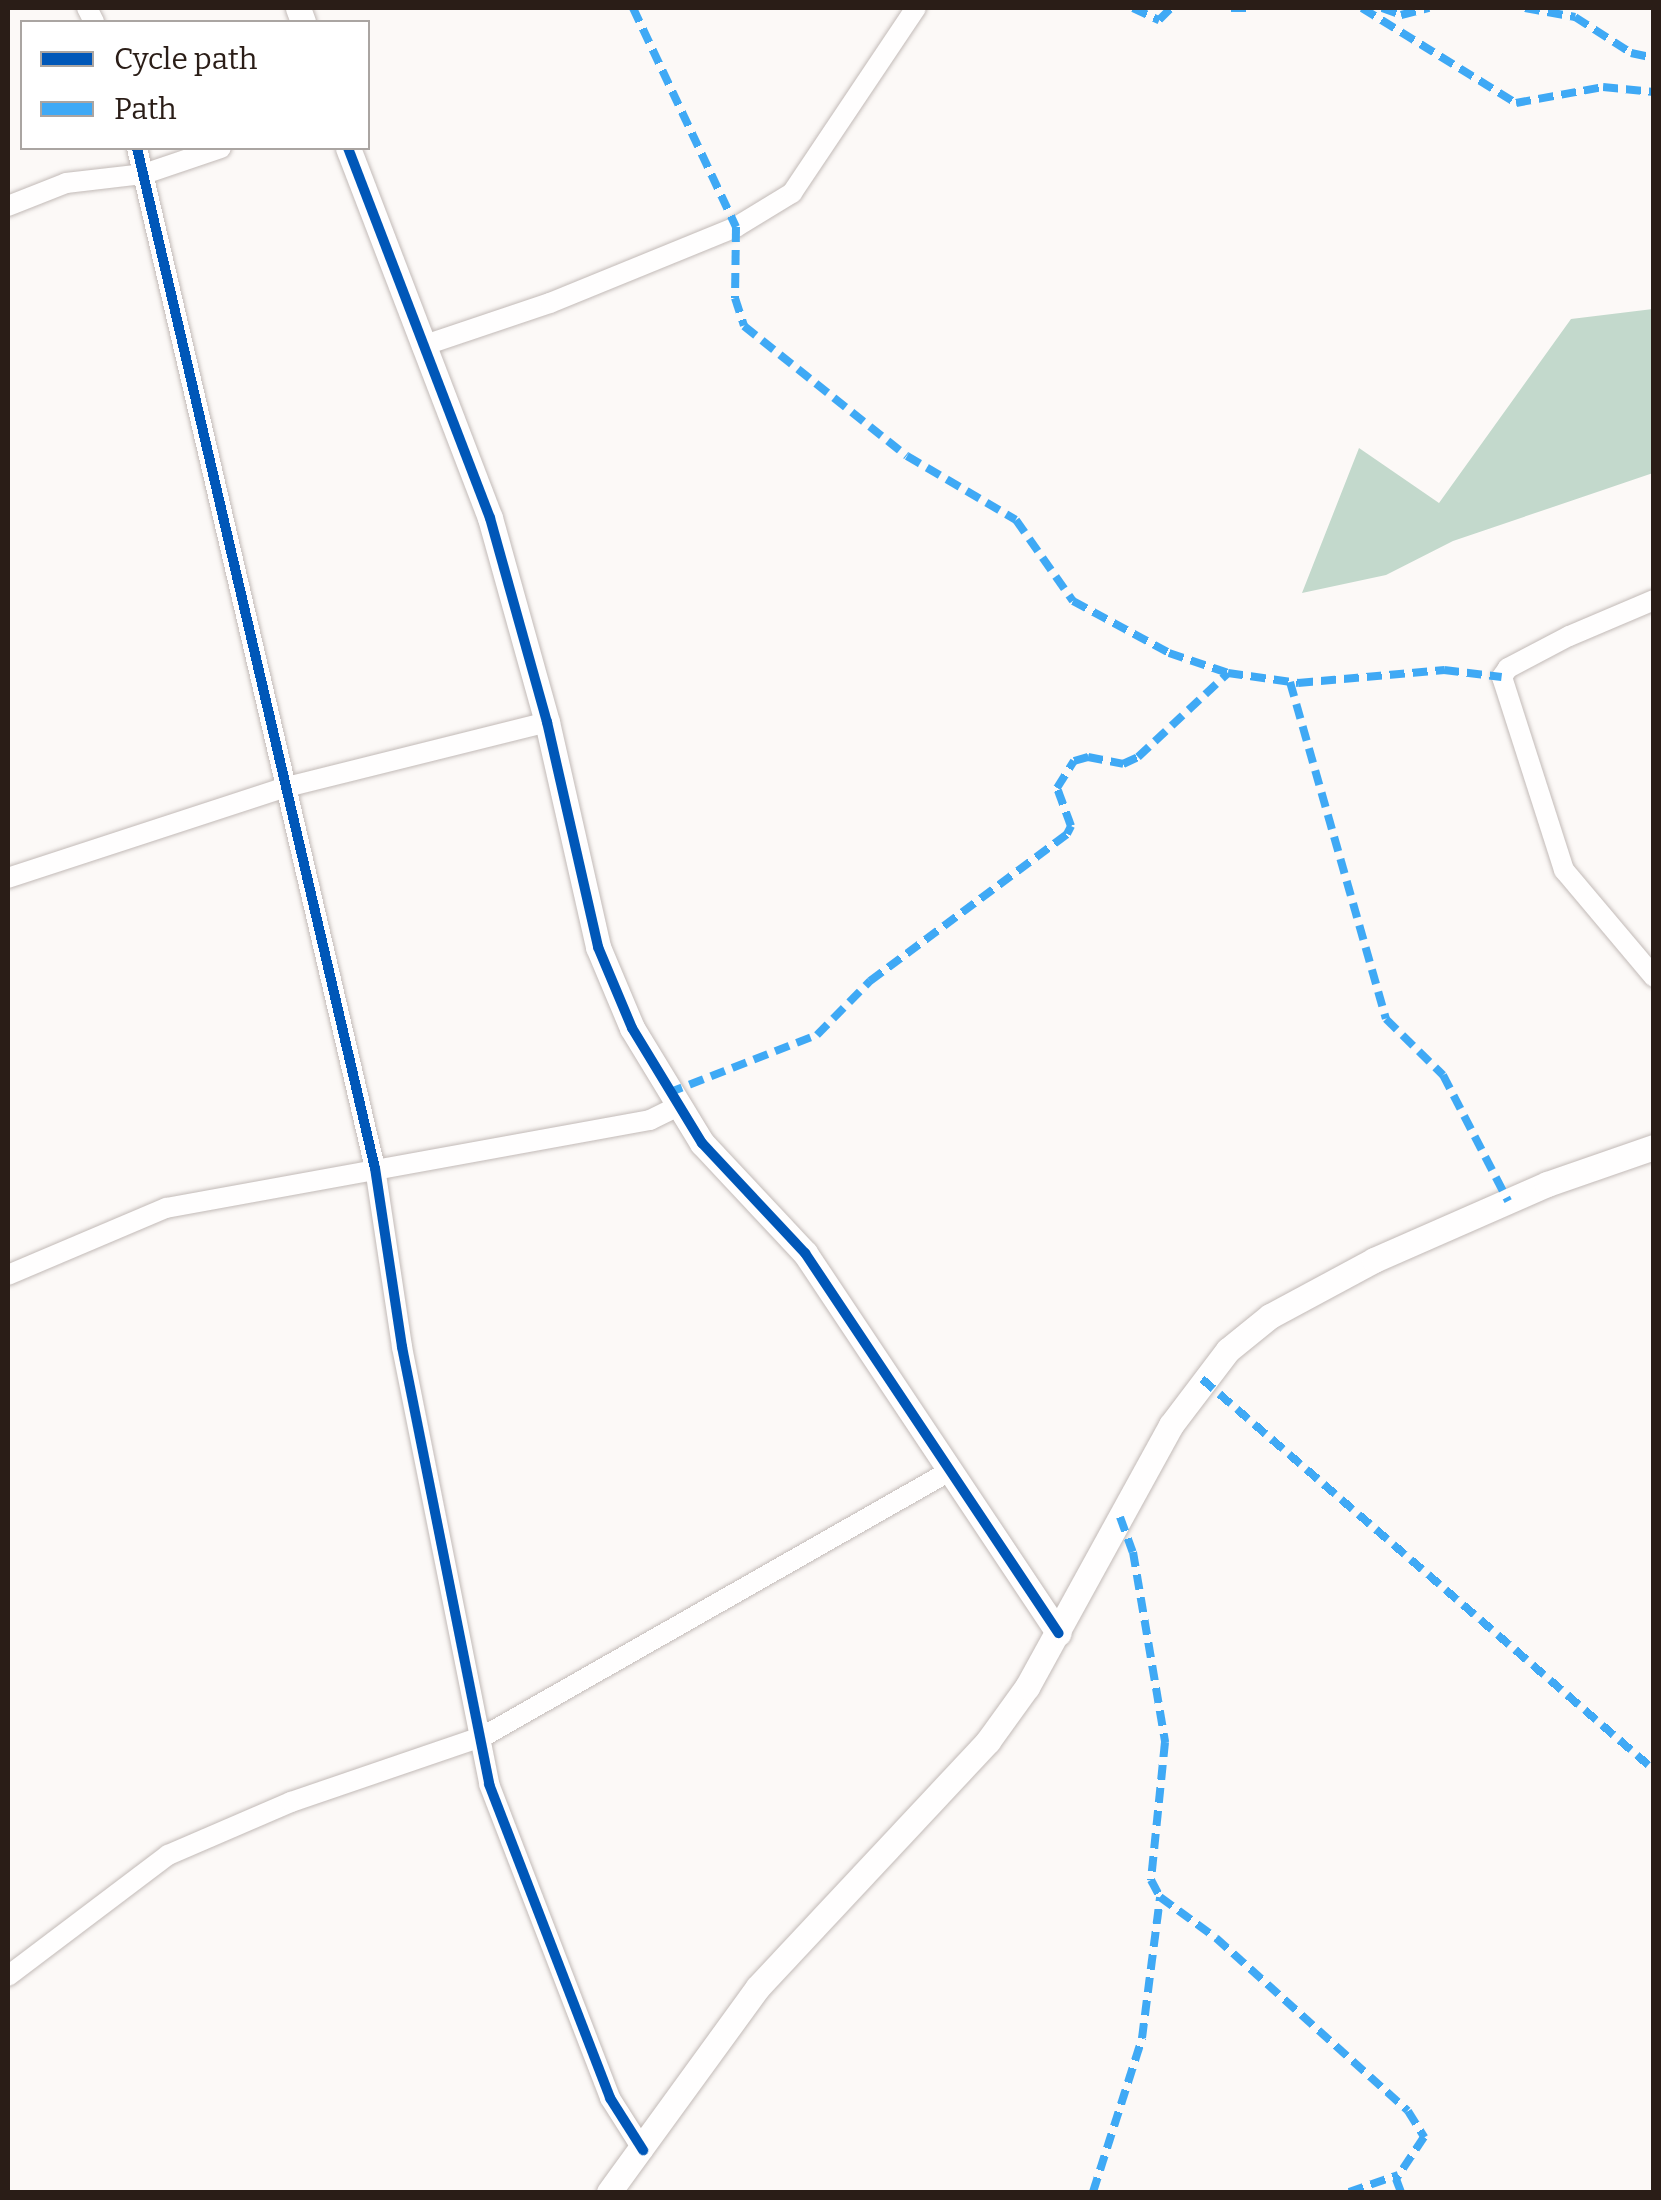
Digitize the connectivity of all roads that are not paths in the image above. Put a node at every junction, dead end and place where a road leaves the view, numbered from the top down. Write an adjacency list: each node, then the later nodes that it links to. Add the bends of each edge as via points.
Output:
1 (916, 8): 7 (street, via 792,193 736,227 550,304)
2 (138, 150): 5 (street)
3 (215, 150): 5 (street)
4 (349, 150): 7 (street)
5 (144, 174): 6 (street, via 66,183); 10 (street)
6 (8, 206)
7 (422, 346): 9 (street, via 490,518)
8 (1654, 600): 12 (street, via 1569,636 1508,668 1502,678 1564,870)
9 (547, 722): 10 (street); 13 (street, via 598,947 632,1028)
10 (287, 787): 11 (street); 15 (street)
11 (8, 878)
12 (1654, 977)
13 (677, 1107): 15 (street, via 650,1120); 17 (street, via 702,1144 805,1253)
14 (1654, 1147): 18 (street, via 1547,1184 1391,1252 1248,1332 1171,1425)
15 (375, 1168): 16 (street, via 166,1208); 19 (street, via 402,1347)
16 (8, 1275)
17 (948, 1472): 18 (street); 19 (street)
18 (1058, 1633): 21 (street, via 962,1774 758,1987)
19 (484, 1736): 20 (street, via 291,1802 168,1855); 21 (street, via 501,1827 610,2098)
20 (8, 1976)
21 (643, 2150): 22 (street)
22 (609, 2192)

